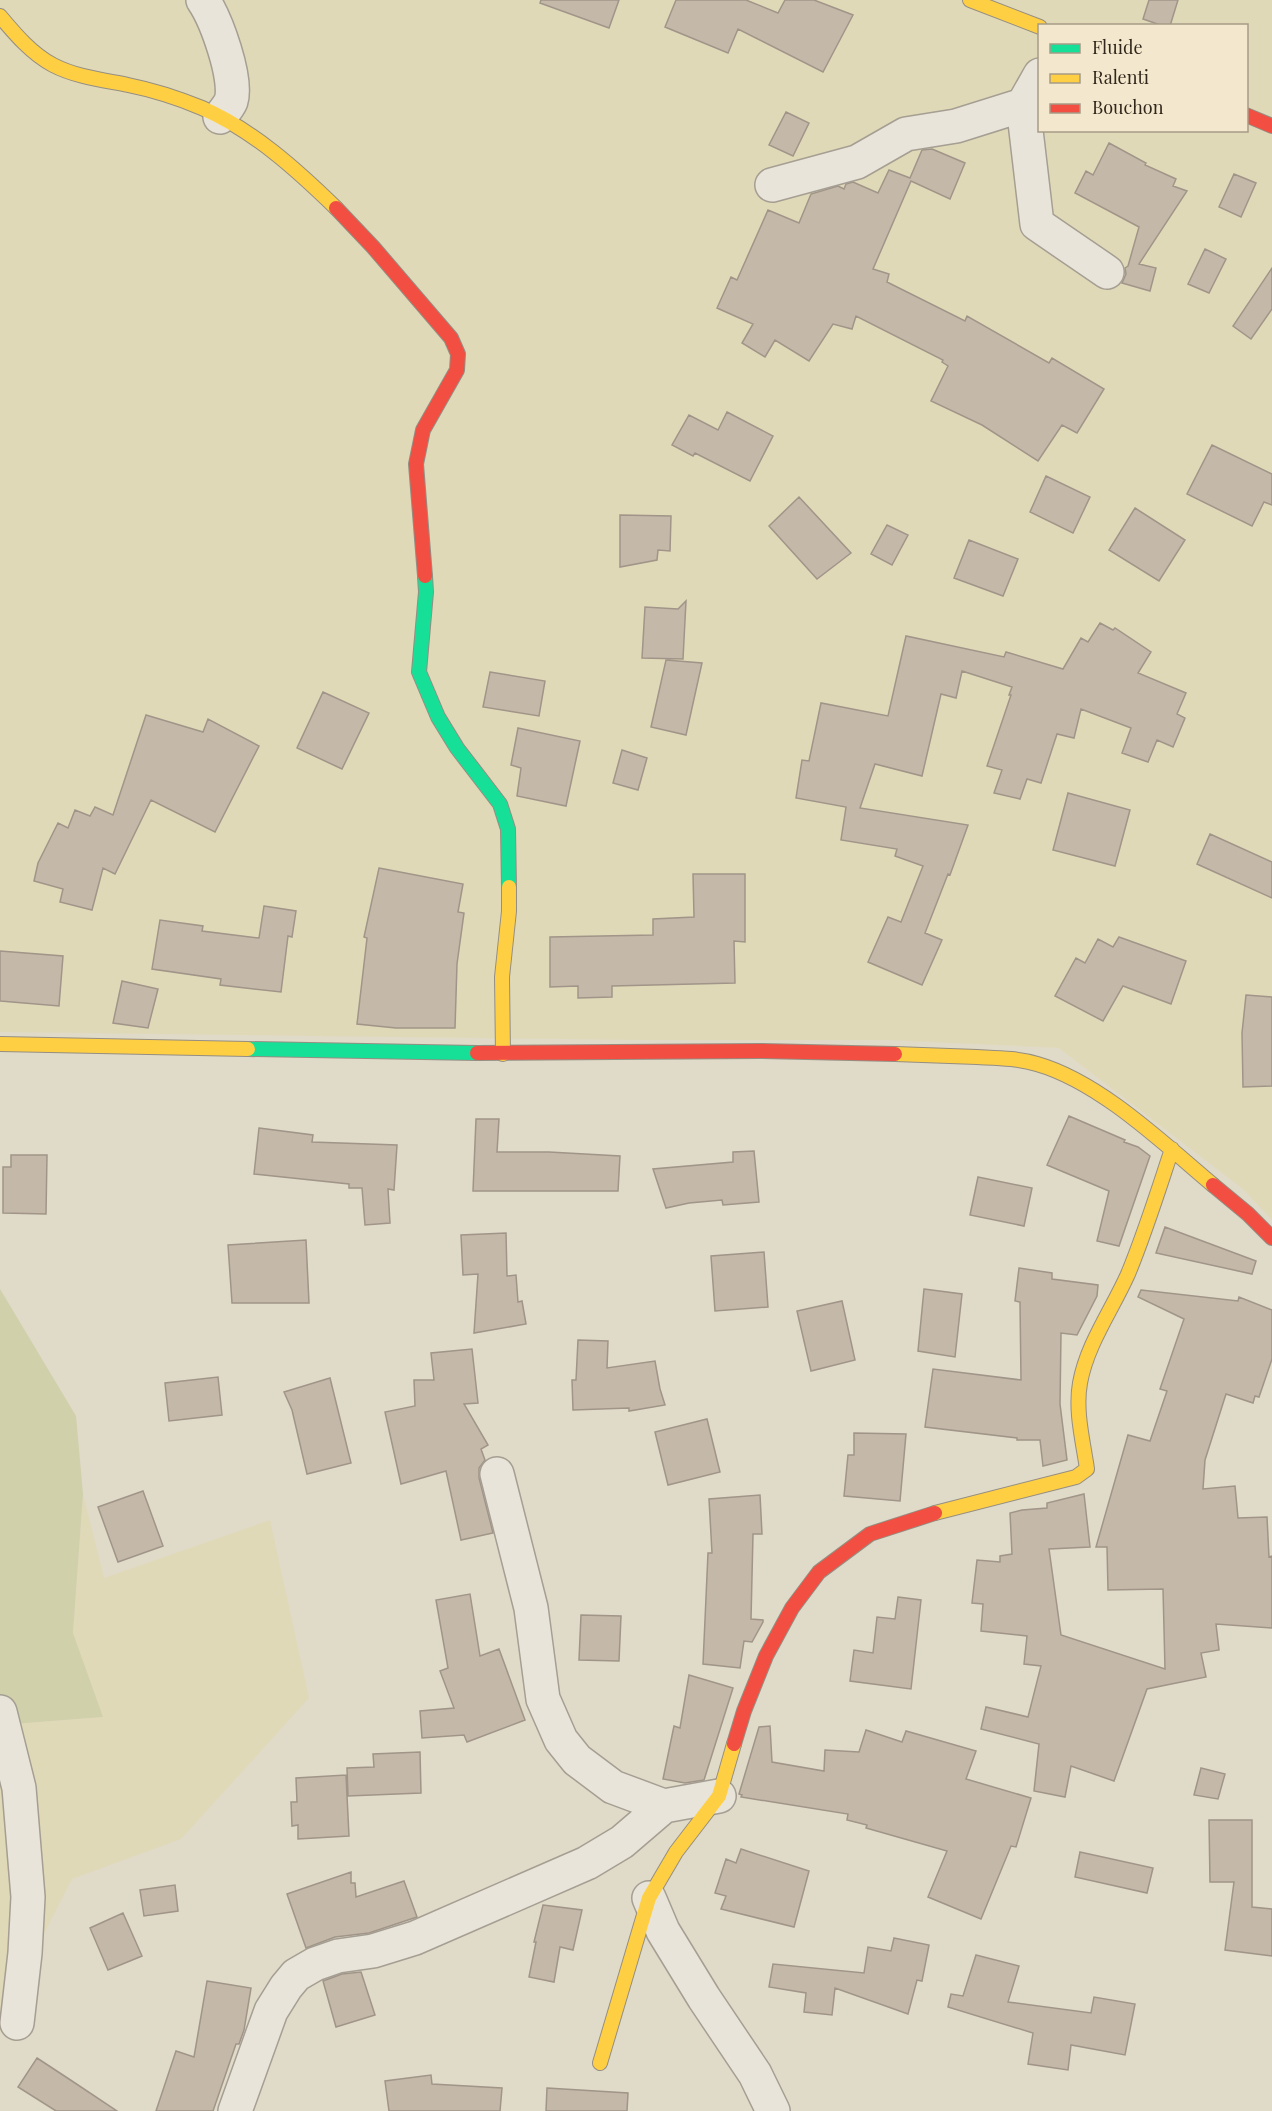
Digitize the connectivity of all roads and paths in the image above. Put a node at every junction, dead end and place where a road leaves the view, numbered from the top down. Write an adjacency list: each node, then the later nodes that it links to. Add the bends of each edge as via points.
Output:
1 (203, 0): 8 (street, via 233,80 231,102)
2 (970, 0): 4 (main road)
3 (0, 16): 8 (main road, via 27,47 55,66 138,87)
4 (1038, 26)
5 (1038, 79): 6 (street)
6 (1023, 105): 10 (street, via 956,126 906,134 857,162); 11 (street, via 1037,224)
7 (1248, 116): 9 (main road)
8 (220, 117): 13 (main road, via 306,180 347,220 451,338 458,354 457,370 423,430 416,464 426,592 419,672 438,717 500,804 508,829)
9 (1272, 126)
10 (772, 185)
11 (1107, 272)
12 (0, 1044): 13 (main road)
13 (503, 1054): 14 (main road, via 760,1051 1012,1059 1037,1064 1087,1087)
14 (1172, 1149): 15 (main road); 18 (main road, via 1137,1252 1083,1366 1079,1404 1087,1469 1076,1477 958,1506 870,1534 819,1572 792,1608 766,1656 744,1711)
15 (1272, 1238)
16 (497, 1474): 19 (street, via 531,1608 543,1699 561,1740 577,1760 613,1787)
17 (0, 1712): 21 (street, via 19,1788 28,1897)
18 (719, 1796): 19 (street); 20 (main road, via 676,1852)
19 (664, 1806): 23 (street, via 622,1842 586,1863 415,1938 373,1951 338,1956 296,1975 271,2011)
20 (649, 1898): 22 (main road); 24 (street, via 673,1948 755,2074)
21 (17, 2023)
22 (600, 2063)
23 (235, 2111)
24 (773, 2111)

